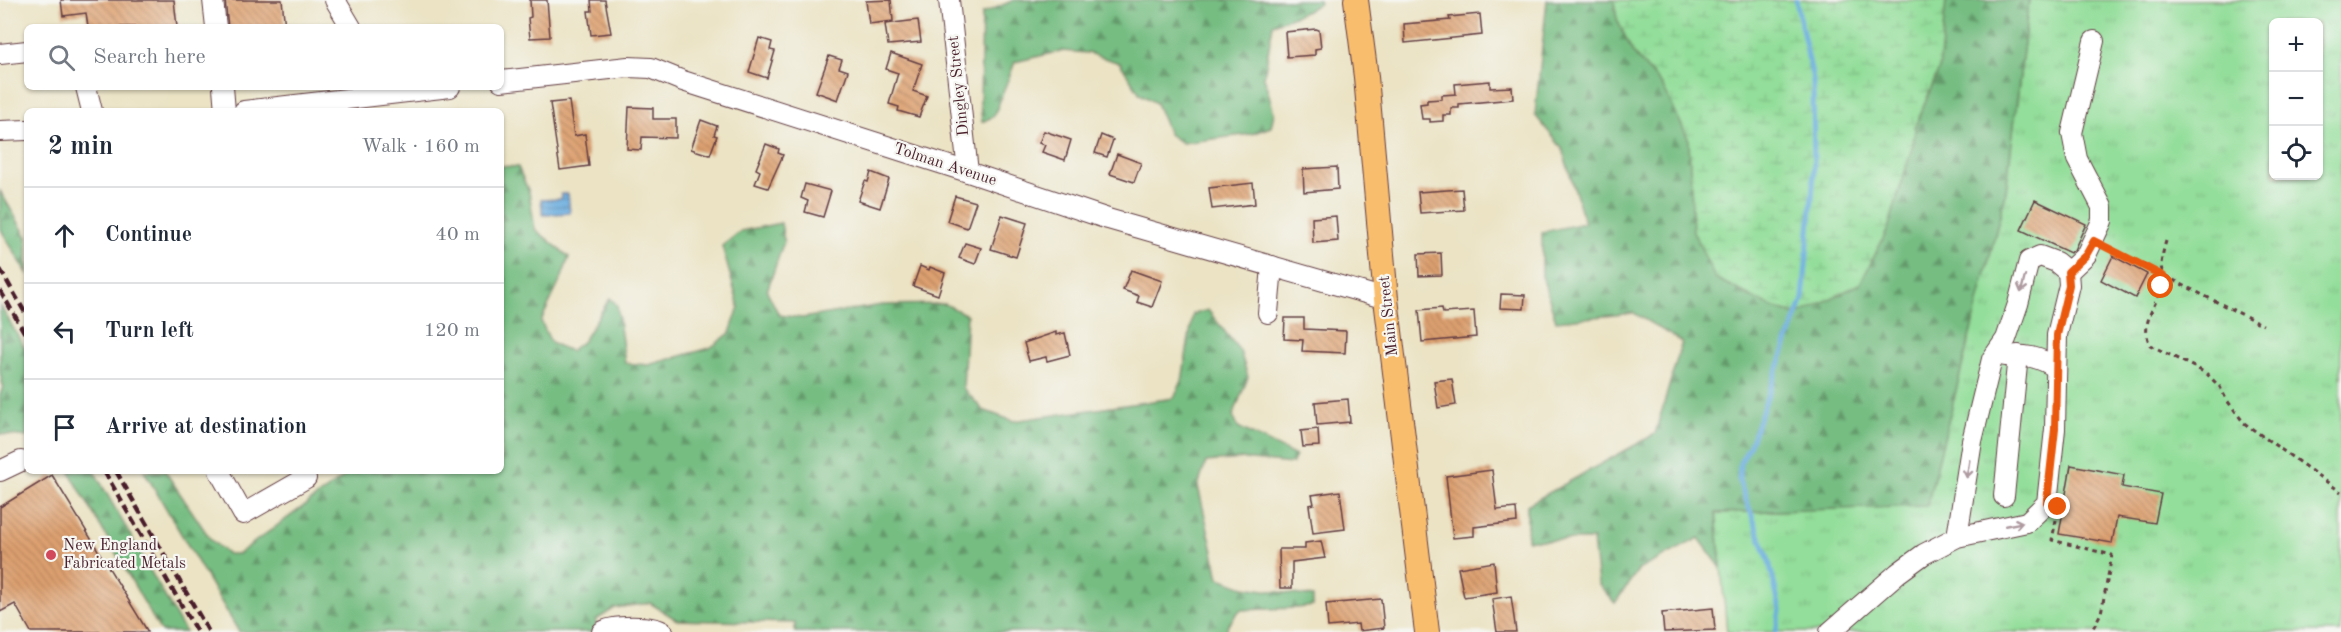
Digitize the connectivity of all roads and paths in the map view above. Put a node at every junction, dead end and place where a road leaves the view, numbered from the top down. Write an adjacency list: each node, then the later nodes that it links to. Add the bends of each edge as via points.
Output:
1 (213, 0): 5 (street)
2 (335, 0): 6 (street)
3 (949, 0): 19 (street, Dingley Street)
4 (1356, 0): 25 (main road, Main Street)
5 (216, 24)
6 (349, 24)
7 (2094, 40): 20 (street, via 2072,144 2080,168 2102,207 2102,221)
8 (24, 51): 9 (street)
9 (0, 54)
10 (504, 81): 19 (street, Tolman Avenue, via 610,68 651,68)
11 (87, 90): 14 (street)
12 (223, 90): 15 (street)
13 (390, 90): 16 (street)
14 (91, 108)
15 (225, 108)
16 (265, 108)
17 (24, 130): 18 (street)
18 (0, 131)
19 (968, 172): 22 (street, Tolman Avenue, via 1108,219)
20 (2094, 241): 23 (street); 24 (path)
21 (2166, 241): 24 (path)
22 (1272, 266): 25 (street, Tolman Avenue); 26 (street)
23 (2068, 272): 29 (street, one-way to 29, via 2056,261 2040,256 2029,261 2006,339); 30 (street, via 2069,285 2057,335)
24 (2163, 276): 27 (path); 35 (path, via 2147,324 2150,345 2206,373 2244,423)
25 (1386, 299): 41 (main road, Main Street)
26 (1268, 313)
27 (2263, 325)
28 (2018, 355): 29 (street); 30 (street, via 2035,357); 36 (street)
29 (1992, 359): 38 (street, one-way to 38, via 1972,441)
30 (2056, 368): 37 (street, via 2054,453)
31 (21, 460): 32 (street)
32 (0, 471)
33 (221, 474): 34 (street, via 243,514 306,478)
34 (304, 474)
35 (2341, 492)
36 (2004, 496)
37 (2047, 502): 38 (street, one-way to 37, via 2027,522); 43 (path, via 2058,507 2052,540 2112,555 2101,613)
38 (1957, 537): 42 (street, via 1898,573)
39 (602, 632): 40 (street, via 652,627)
40 (663, 632)
41 (1427, 632)
42 (1830, 632)
43 (2091, 632)

